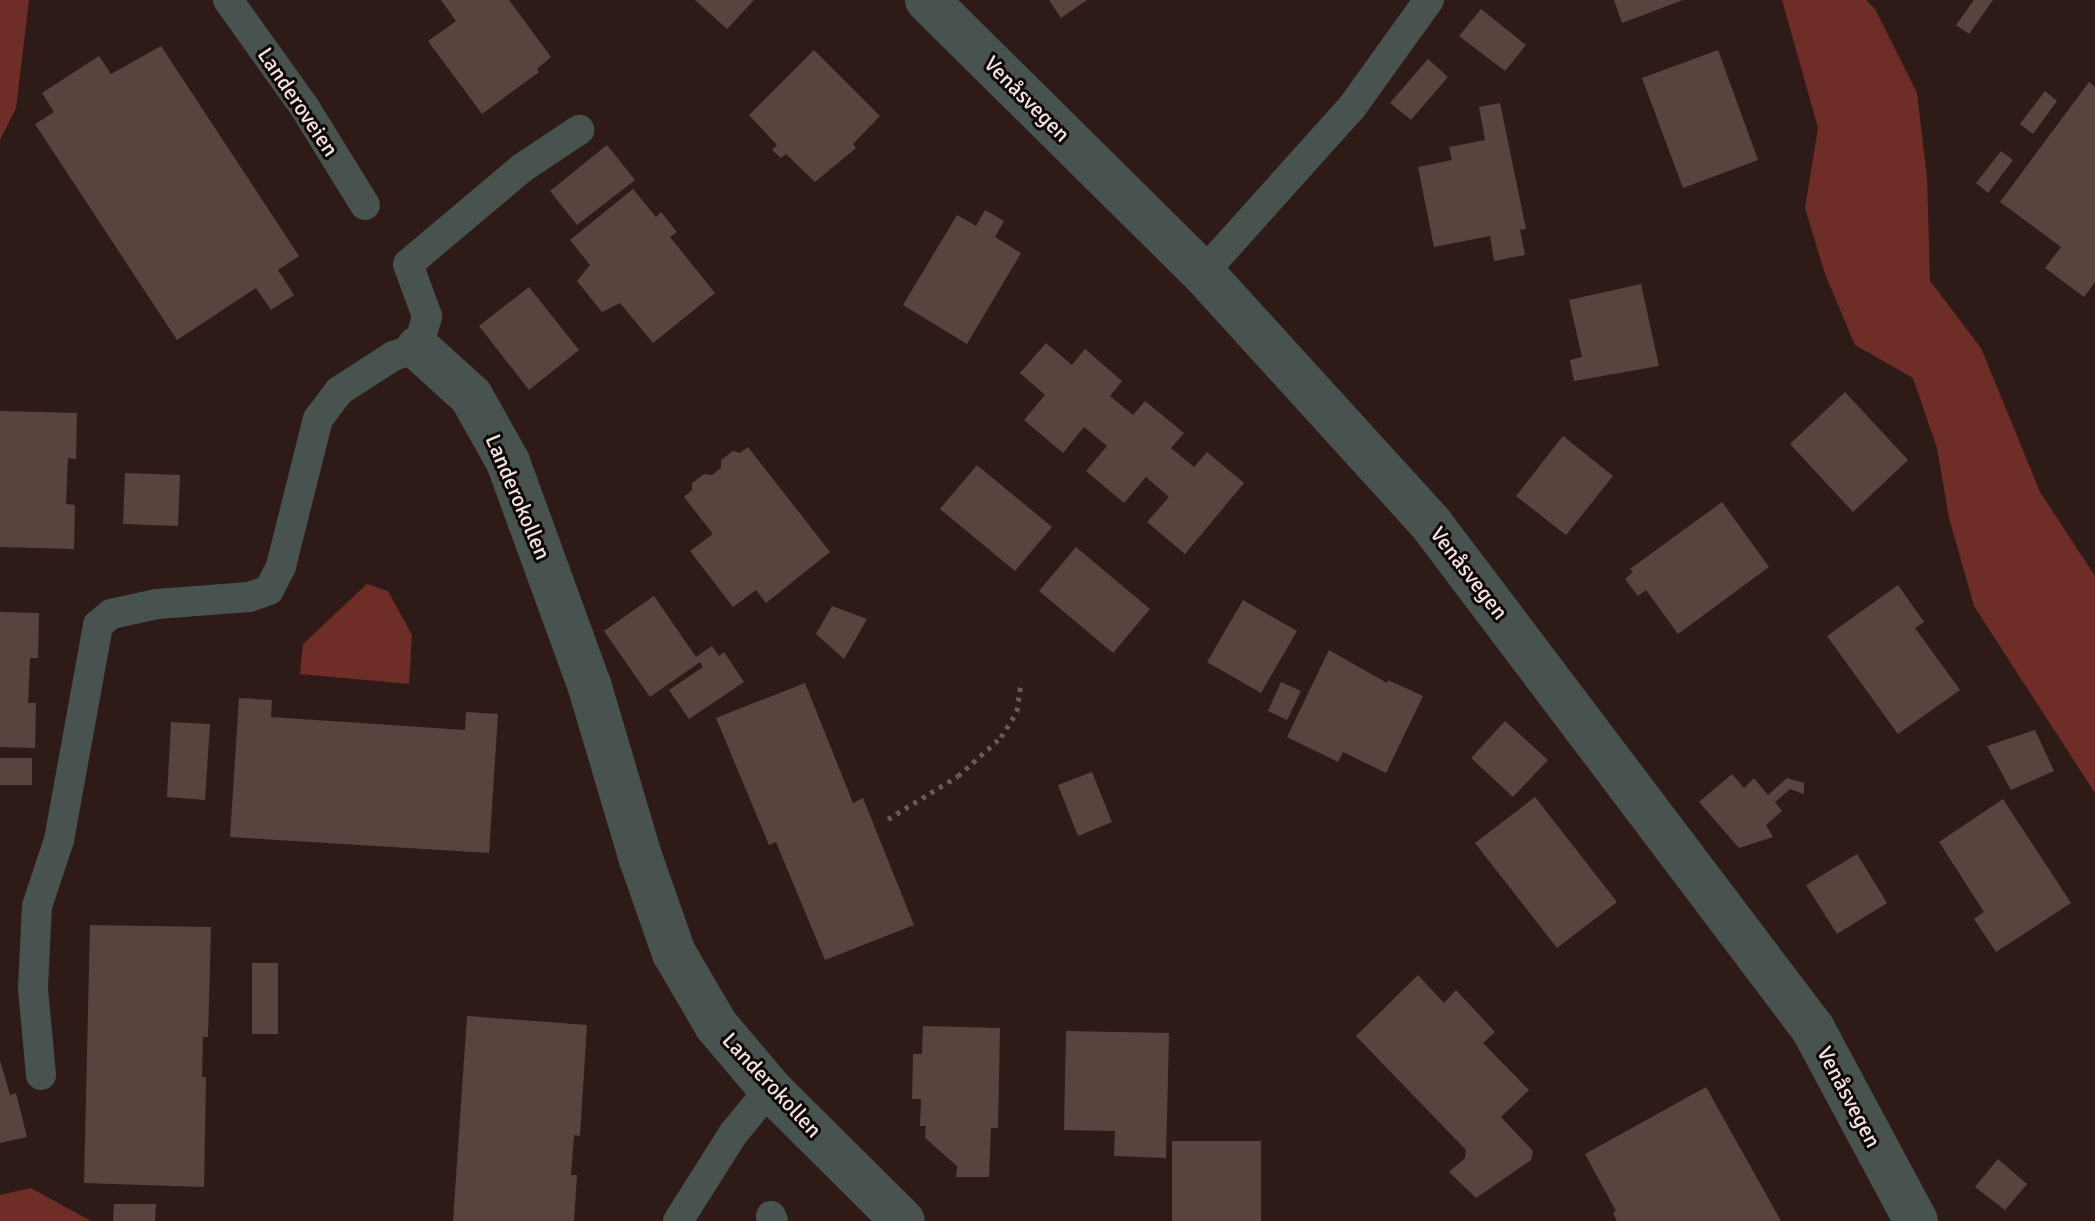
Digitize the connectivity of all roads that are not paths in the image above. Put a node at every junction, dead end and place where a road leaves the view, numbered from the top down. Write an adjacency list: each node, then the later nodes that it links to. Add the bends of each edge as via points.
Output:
1 (228, 0): 5 (lane, Landeroveien, via 305,108)
2 (927, 0): 6 (street, Venåsvegen)
3 (1429, 0): 6 (lane, via 1352,107)
4 (579, 130): 7 (lane, via 522,168 408,264 427,316)
5 (365, 205)
6 (1203, 273): 12 (street, Venåsvegen, via 1432,525 1667,832 1813,1029)
7 (418, 348): 8 (lane, via 393,356 339,391 318,419 281,566 269,590 249,597 157,604 111,614 98,625 59,840 37,906 33,988); 9 (street, Landerokollen, via 471,396 508,462 574,641 674,953 716,1025)
8 (41, 1075)
9 (770, 1089): 10 (lane, via 733,1134); 11 (street, Landerokollen)
10 (678, 1221)
11 (903, 1221)
12 (1916, 1221)

